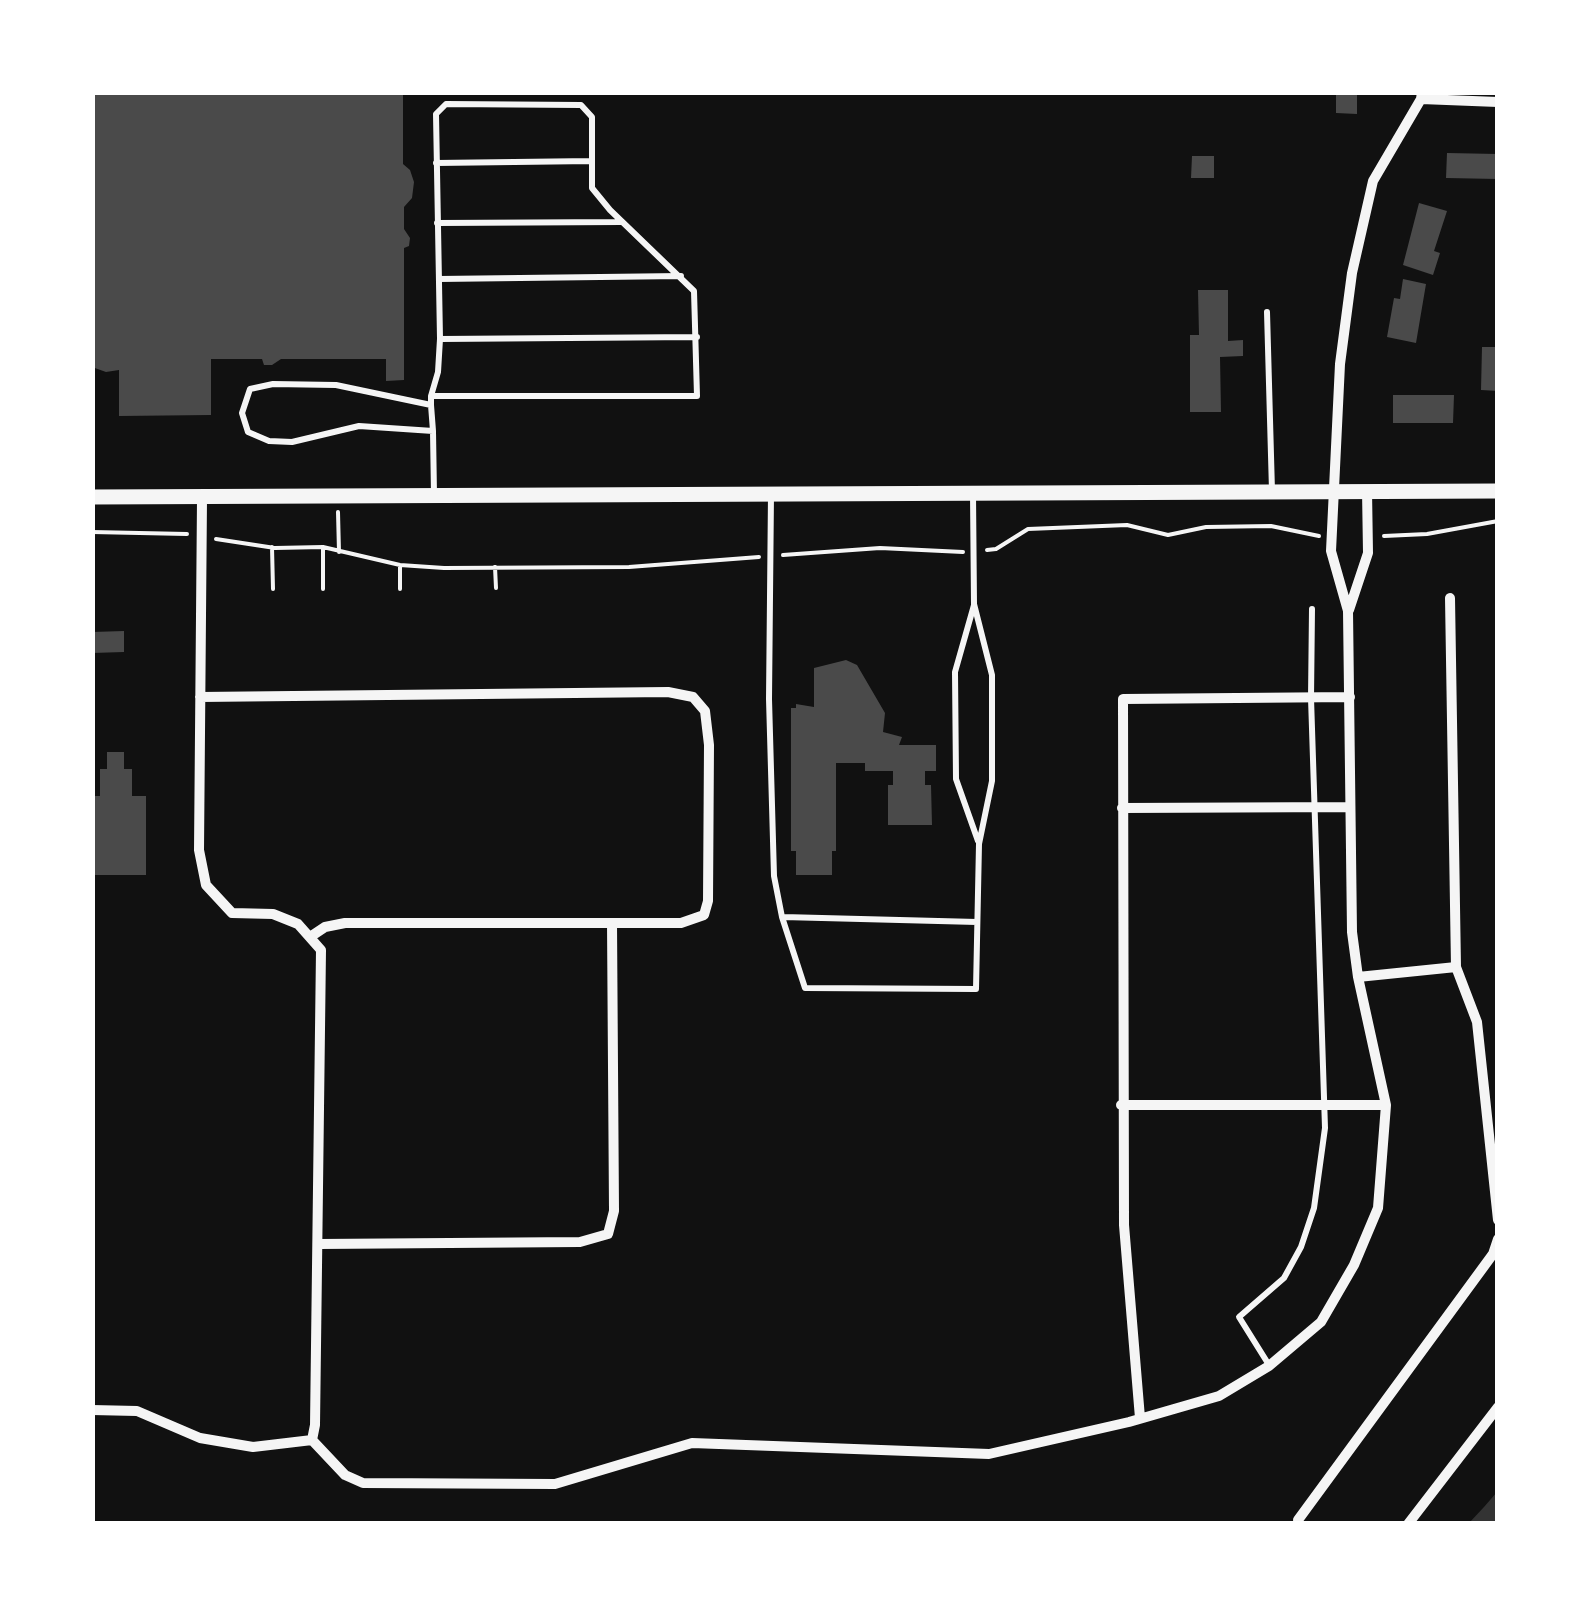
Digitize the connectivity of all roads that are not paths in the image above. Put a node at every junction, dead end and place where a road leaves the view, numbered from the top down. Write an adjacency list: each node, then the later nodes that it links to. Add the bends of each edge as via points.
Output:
1 (1422, 96): 2 (street); 17 (street, via 1373,181 1356,254 1340,364)
2 (1498, 102)
3 (592, 160): 4 (lane); 4 (lane, via 592,118 581,105 446,104 436,114); 5 (lane, via 592,188)
4 (436, 164): 6 (lane)
5 (623, 222): 6 (lane); 7 (lane)
6 (437, 223): 8 (lane)
7 (680, 276): 8 (lane); 10 (lane, via 694,291)
8 (438, 279): 11 (lane)
9 (1266, 312): 16 (lane)
10 (697, 337): 11 (lane); 12 (lane, via 697,396)
11 (440, 339): 12 (lane)
12 (432, 400): 13 (lane); 13 (lane, via 336,385 274,384 250,389 242,414 248,432 269,442 359,426)
13 (432, 432): 20 (lane)
14 (1367, 490): 15 (street); 17 (street); 26 (street, via 1368,553)
15 (1498, 491)
16 (1272, 492): 17 (street); 18 (street)
17 (1334, 492): 26 (street, via 1332,551)
18 (972, 493): 19 (street); 24 (lane)
19 (772, 494): 20 (street); 34 (lane, via 769,699 774,876)
20 (434, 496): 22 (street)
21 (92, 498): 22 (street)
22 (202, 499): 27 (street)
23 (1450, 598): 38 (street)
24 (974, 604): 33 (lane, via 992,674 992,780); 33 (lane, via 955,672 956,778)
25 (1312, 609): 29 (lane)
26 (1348, 611): 28 (street)
27 (200, 697): 36 (street, via 693,697 704,712 709,745 704,915 681,923); 37 (street, via 199,850 206,885 232,913 273,914)
28 (1350, 697): 29 (street); 31 (street)
29 (1311, 698): 30 (lane); 32 (street, via 1123,699)
30 (1314, 806): 31 (street); 32 (street); 42 (lane)
31 (1350, 807): 39 (street)
32 (1122, 808): 40 (street)
33 (979, 844): 35 (lane)
34 (782, 917): 35 (lane); 35 (lane, via 805,988 976,989)
35 (977, 922)
36 (612, 923): 37 (street, via 345,922); 46 (street, via 614,1211 608,1234 580,1242)
37 (310, 937): 46 (street, via 321,950)
38 (1456, 968): 39 (street); 43 (street, via 1477,1022)
39 (1358, 977): 41 (street)
40 (1122, 1104): 42 (street); 50 (street)
41 (1386, 1105): 42 (street); 47 (street, via 1378,1208 1354,1266 1320,1322)
42 (1324, 1106): 47 (lane, via 1323,1162 1301,1248 1284,1278 1239,1316)
43 (1493, 1128): 44 (street)
44 (1498, 1220)
45 (1498, 1239): 52 (street)
46 (319, 1244): 51 (street)
47 (1270, 1366): 50 (street, via 1219,1396)
48 (1498, 1407): 53 (street)
49 (92, 1410): 51 (street, via 138,1411 200,1438 253,1447)
50 (1140, 1418): 51 (street, via 989,1454 692,1443 586,1477 521,1486 363,1483 345,1475)
51 (312, 1440)
52 (1298, 1520)
53 (1408, 1524)

